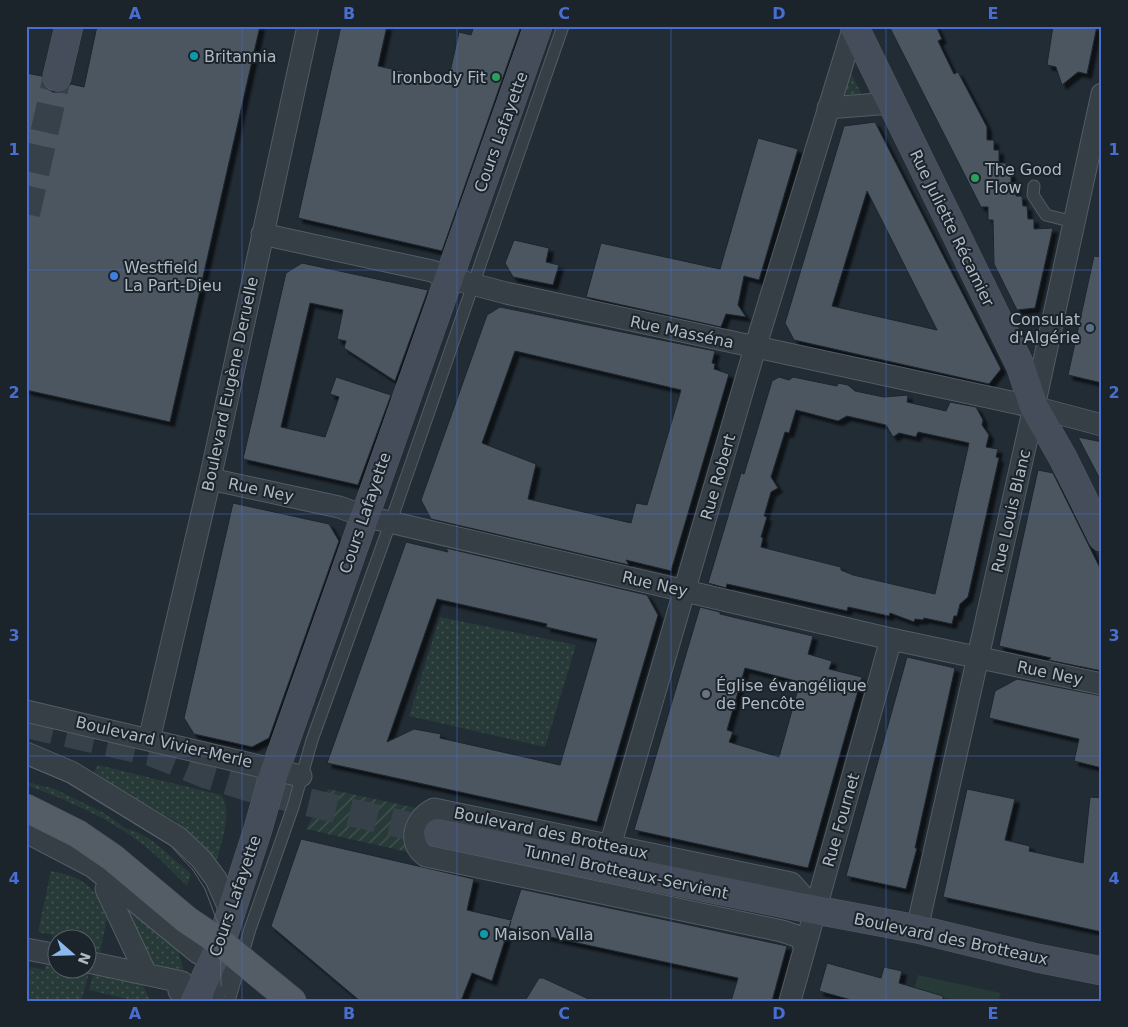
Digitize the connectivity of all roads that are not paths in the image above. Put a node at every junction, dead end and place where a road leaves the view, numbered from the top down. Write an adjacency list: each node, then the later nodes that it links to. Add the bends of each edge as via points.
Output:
1 (69, 26): 6 (main road)
2 (308, 26): 12 (street, Boulevard Eugène Deruelle)
3 (538, 26): 13 (main road, Cours Lafayette)
4 (563, 26): 13 (lane)
5 (854, 26): 8 (main road, Rue Juliette Récamier); 9 (street, Rue Robert)
6 (57, 77)
7 (1102, 94): 11 (street, Rue Louis Blanc)
8 (892, 102): 9 (street); 15 (main road, Rue Juliette Récamier, via 1020,365)
9 (828, 108): 14 (street, Rue Robert)
10 (1034, 186): 11 (lane, via 1033,195 1046,216)
11 (1074, 222): 15 (street, Rue Louis Blanc)
12 (262, 234): 13 (street, Rue Masséna, via 432,271); 17 (street, Boulevard Eugène Deruelle)
13 (460, 281): 14 (street, Rue Masséna); 18 (main road, Cours Lafayette); 19 (lane)
14 (755, 348): 15 (street, Rue Masséna); 21 (street, Rue Robert)
15 (1034, 407): 16 (street, Rue Masséna); 20 (main road, Rue Juliette Récamier); 23 (street, Rue Louis Blanc)
16 (1102, 426)
17 (210, 479): 18 (street, Rue Ney, via 339,507); 26 (street, Boulevard Eugène Deruelle)
18 (364, 516): 19 (street, Rue Ney); 28 (main road, Cours Lafayette)
19 (391, 521): 21 (street, Rue Ney); 29 (lane)
20 (1102, 537)
21 (685, 591): 22 (street, Rue Ney); 33 (street, Rue Robert)
22 (891, 639): 23 (street, Rue Ney); 35 (street, Rue Fournet)
23 (979, 658): 24 (street, Rue Ney); 37 (street, Rue Louis Blanc)
24 (1102, 684)
25 (26, 711): 26 (street, Boulevard Vivier-Merle)
26 (149, 740): 28 (street, Boulevard Vivier-Merle)
27 (26, 753): 36 (street, via 71,772 179,838 216,879)
28 (275, 769): 29 (street, Boulevard Vivier-Merle); 36 (main road, Cours Lafayette)
29 (301, 776): 36 (lane)
30 (26, 808): 41 (main road, via 78,834 113,858)
31 (26, 832): 34 (street, via 73,855)
32 (438, 833): 35 (main road, Tunnel Brotteaux-Servient)
33 (610, 846): 35 (street, Boulevard des Brotteaux, via 791,883); 38 (street, Boulevard des Brotteaux, via 434,809 421,816 414,842 417,850 426,856 782,931 797,936)
34 (111, 880): 41 (street, via 198,953); 44 (street, via 106,889)
35 (815, 910): 37 (main road, Boulevard des Brotteaux); 38 (street, Rue Fournet)
36 (240, 921): 41 (main road, Cours Lafayette)
37 (917, 929): 43 (main road, Boulevard des Brotteaux)
38 (805, 947): 49 (street, Rue Fournet)
39 (30, 950): 40 (street)
40 (48, 953)
41 (234, 957): 45 (main road, Cours Lafayette); 46 (lane); 47 (lane); 48 (main road)
42 (98, 964): 44 (street)
43 (1102, 971)
44 (146, 974): 45 (street, via 182,982)
45 (187, 996)
46 (217, 1001)
47 (229, 1001)
48 (292, 1001)
49 (790, 1001)

